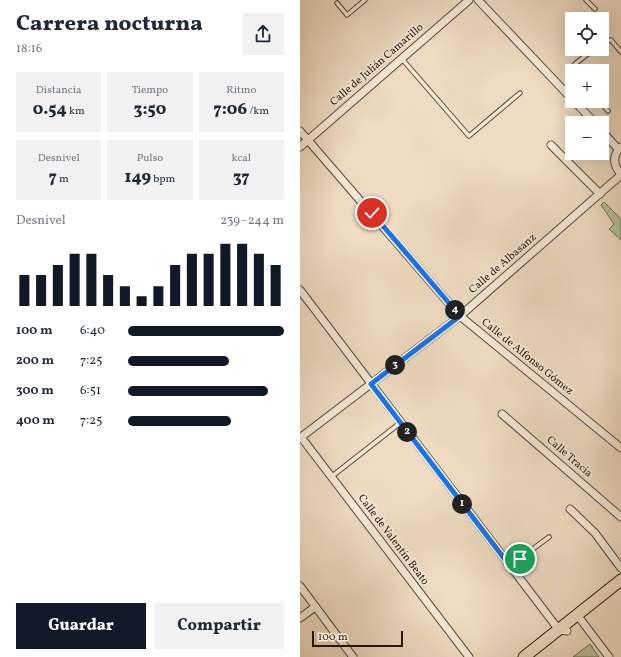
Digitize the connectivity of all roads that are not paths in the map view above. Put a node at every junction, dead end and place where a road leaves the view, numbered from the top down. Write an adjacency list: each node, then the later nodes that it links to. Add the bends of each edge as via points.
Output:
1 (365, 0): 5 (lane, via 347,15)
2 (469, 0): 10 (street, Calle de Julián Camarillo)
3 (478, 0): 12 (street)
4 (586, 0): 6 (lane)
5 (337, 3)
6 (595, 9)
7 (609, 40): 8 (lane)
8 (621, 52)
9 (585, 56): 11 (lane)
10 (402, 58): 13 (lane, via 469,136); 20 (street, Calle de Julián Camarillo)
11 (575, 64)
12 (565, 92)
13 (520, 93)
14 (580, 108): 17 (street)
15 (606, 108): 16 (lane)
16 (608, 111)
17 (588, 116)
18 (300, 131): 20 (street, Calle de Alfonso Gómez)
19 (609, 138): 23 (street)
20 (308, 140): 22 (street, Calle de Julián Camarillo); 27 (street, Calle de Alfonso Gómez)
21 (551, 145): 25 (street)
22 (300, 146)
23 (620, 148): 24 (street, via 614,159)
24 (621, 175): 25 (street, Calle de Albasanz)
25 (600, 194): 27 (street, Calle de Albasanz)
26 (300, 290): 28 (street)
27 (460, 316): 28 (street, Calle de Albasanz); 32 (street, Calle de Alfonso Gómez)
28 (371, 384): 30 (street); 31 (street, Calle de Albasanz)
29 (502, 414): 35 (street, Calle Tracia)
30 (400, 423): 33 (lane); 37 (street)
31 (301, 434): 33 (street, Calle de Valentín Beato)
32 (621, 448)
33 (331, 477): 46 (street, Calle de Valentín Beato)
34 (570, 509): 38 (street, via 595,533)
35 (621, 517)
36 (549, 537): 37 (lane)
37 (510, 566): 44 (street)
38 (621, 568)
39 (621, 580): 44 (main road)
40 (300, 586): 42 (street)
41 (621, 590): 44 (main road)
42 (315, 607): 43 (street); 45 (street)
43 (300, 618)
44 (569, 625): 47 (main road); 48 (main road); 49 (street)
45 (353, 657)
46 (469, 657)
47 (524, 657)
48 (534, 657)
49 (609, 657)

